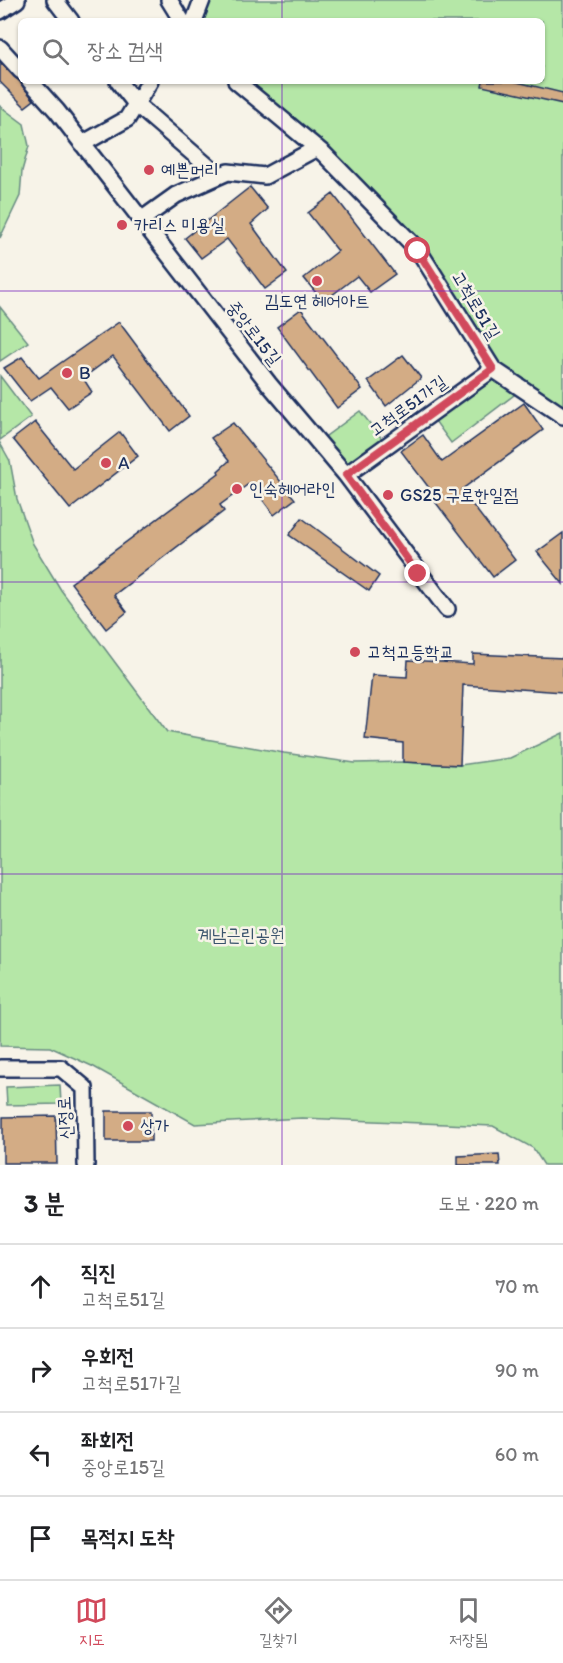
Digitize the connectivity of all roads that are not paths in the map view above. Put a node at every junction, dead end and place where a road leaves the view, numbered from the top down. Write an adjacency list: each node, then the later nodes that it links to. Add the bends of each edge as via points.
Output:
1 (17, 0): 5 (street)
2 (55, 0): 6 (street)
3 (169, 0): 7 (street)
4 (202, 0): 8 (street)
5 (0, 11)
6 (69, 18)
7 (180, 18)
8 (195, 18)
9 (0, 48): 10 (street)
10 (18, 68)
11 (32, 84): 16 (street, 중앙로15길)
12 (120, 84): 15 (street)
13 (148, 84): 15 (street)
14 (240, 84): 17 (street, 고척로51길)
15 (136, 104): 16 (street, via 127,119); 18 (street)
16 (82, 144): 19 (street, 중앙로15길)
17 (317, 148): 18 (street, via 265,176 228,172); 20 (street, 고척로51길, via 418,251)
18 (219, 176): 19 (street, via 176,195)
19 (141, 220): 22 (street, 중앙로15길)
20 (493, 369): 21 (street, 고척로51길); 22 (street, 고척로51가길)
21 (563, 416)
22 (346, 475): 23 (street, 중앙로15길)
23 (447, 609)
24 (0, 1068): 25 (street, 신정로, via 61,1068 85,1088)
25 (86, 1165)

